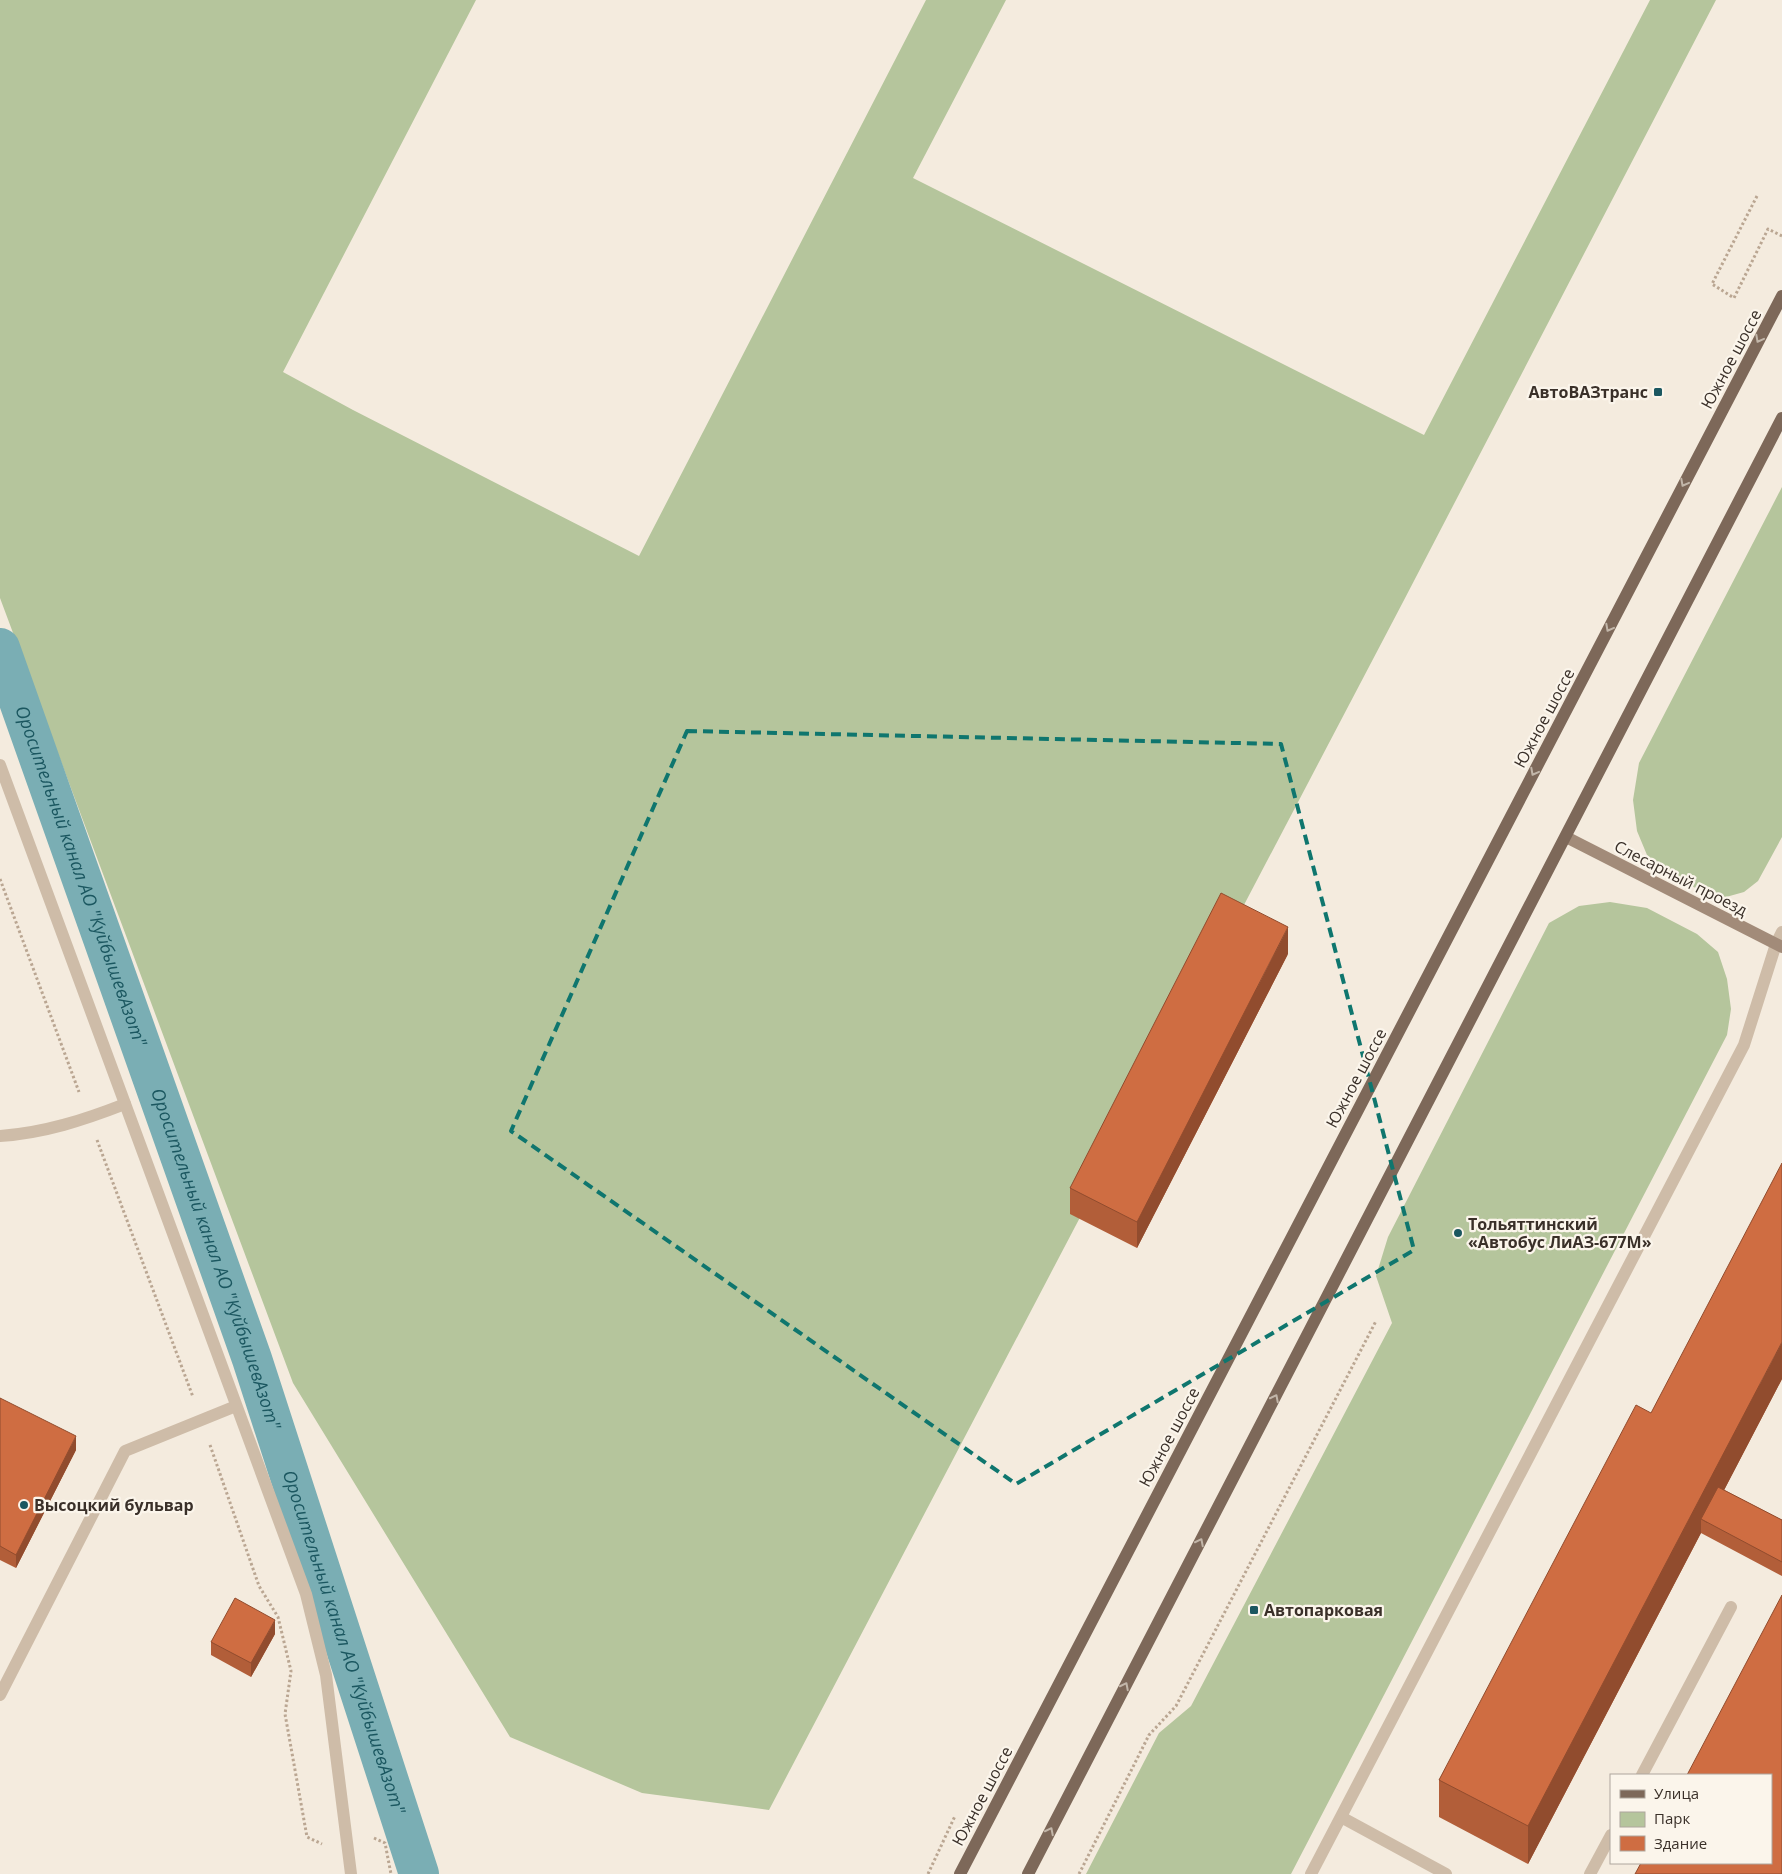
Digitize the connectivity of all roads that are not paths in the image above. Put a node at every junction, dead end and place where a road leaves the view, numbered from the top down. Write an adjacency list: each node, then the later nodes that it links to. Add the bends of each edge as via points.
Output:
1 (1782, 296): 17 (main road, Южное шоссе, one-way to 17)
2 (1782, 418): 4 (main road)
3 (0, 765): 7 (street)
4 (1566, 837): 6 (street, Слесарный проезд); 18 (main road, one-way to 4)
5 (1782, 932): 6 (street)
6 (1779, 946): 13 (street, via 1744,1045)
7 (125, 1104): 8 (street, via 37,1132); 9 (street)
8 (0, 1136)
9 (236, 1406): 11 (street, via 125,1451); 16 (street, via 306,1594 326,1675)
10 (1731, 1607): 12 (street)
11 (0, 1695)
12 (1643, 1774)
13 (1341, 1817): 15 (street); 19 (street)
14 (1610, 1837): 20 (street)
15 (1446, 1873)
16 (351, 1874)
17 (960, 1874)
18 (1028, 1874)
19 (1311, 1874)
20 (1590, 1874)

